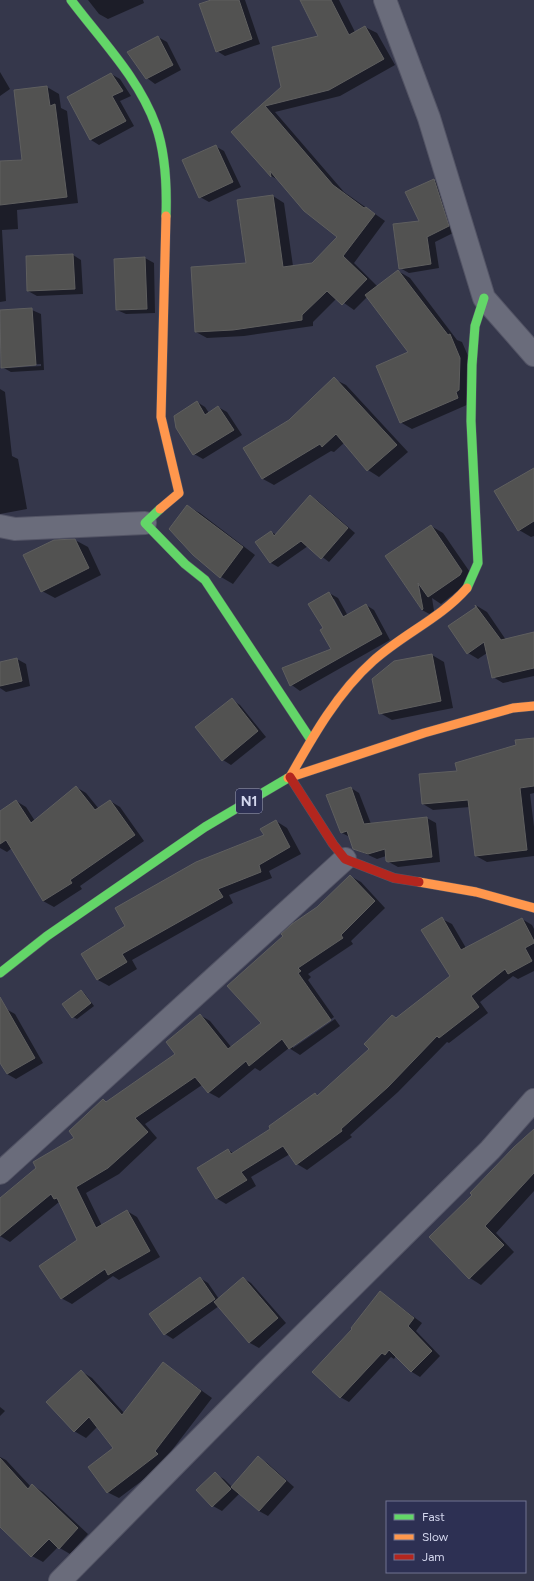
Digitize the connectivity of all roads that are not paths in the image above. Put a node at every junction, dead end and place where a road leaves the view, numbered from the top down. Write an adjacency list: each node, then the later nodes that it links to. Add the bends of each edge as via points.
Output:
1 (71, 0): 5 (street, via 141,96 153,120 163,152 167,178 161,417 179,493)
2 (385, 0): 3 (street, via 429,118)
3 (484, 298): 4 (street); 8 (street, via 475,326 471,397 478,563 469,586 456,600 374,660 349,685)
4 (534, 355)
5 (145, 523): 6 (street, via 15,529); 8 (street, via 185,564 205,580)
6 (0, 526)
7 (534, 706): 9 (street, N1, via 513,708 424,733)
8 (311, 740): 9 (street)
9 (289, 778): 10 (street, via 332,844); 12 (street, N1, via 199,831 47,936)
10 (346, 859): 11 (street, via 394,878 476,892); 14 (street)
11 (534, 908)
12 (0, 973)
13 (534, 1100): 15 (street, via 490,1150)
14 (0, 1173)
15 (60, 1581)

